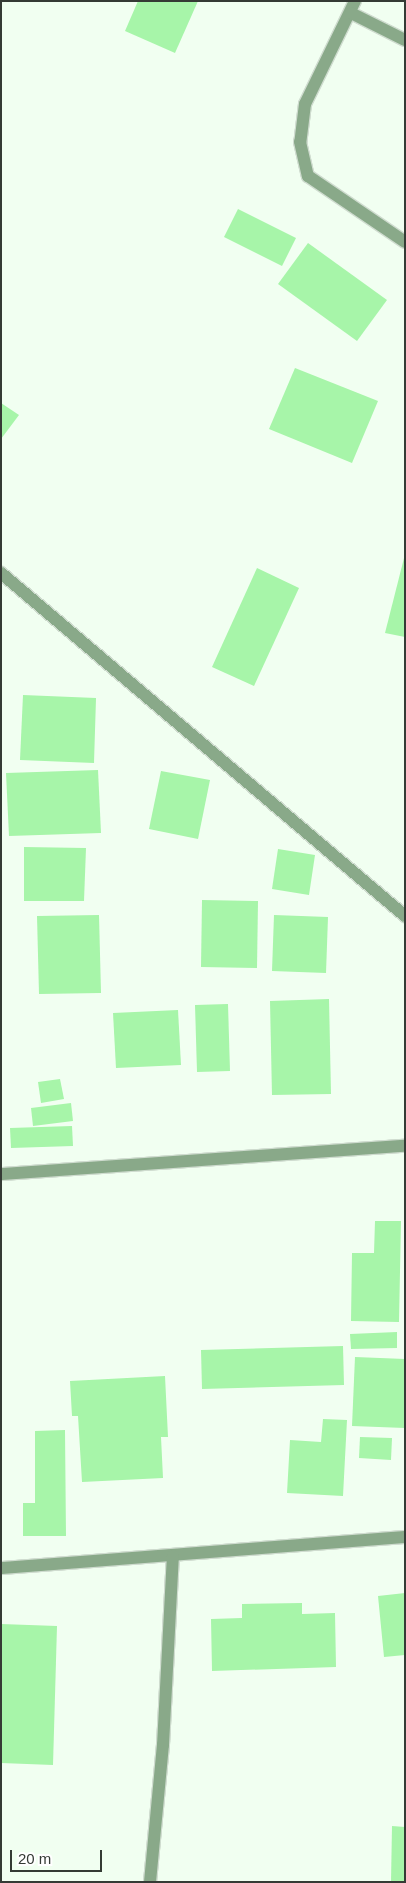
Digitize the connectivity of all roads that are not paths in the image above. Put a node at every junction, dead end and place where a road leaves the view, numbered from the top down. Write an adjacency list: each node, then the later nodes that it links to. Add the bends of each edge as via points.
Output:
1 (353, 7): 2 (street); 3 (street, via 305,104 300,142 308,176)
2 (405, 40)
3 (405, 242)
4 (1, 573): 5 (street)
5 (405, 916)
6 (405, 1146): 7 (street)
7 (1, 1174)
8 (405, 1537): 9 (street)
9 (173, 1556): 10 (street); 11 (street, via 163,1745)
10 (1, 1568)
11 (150, 1882)

